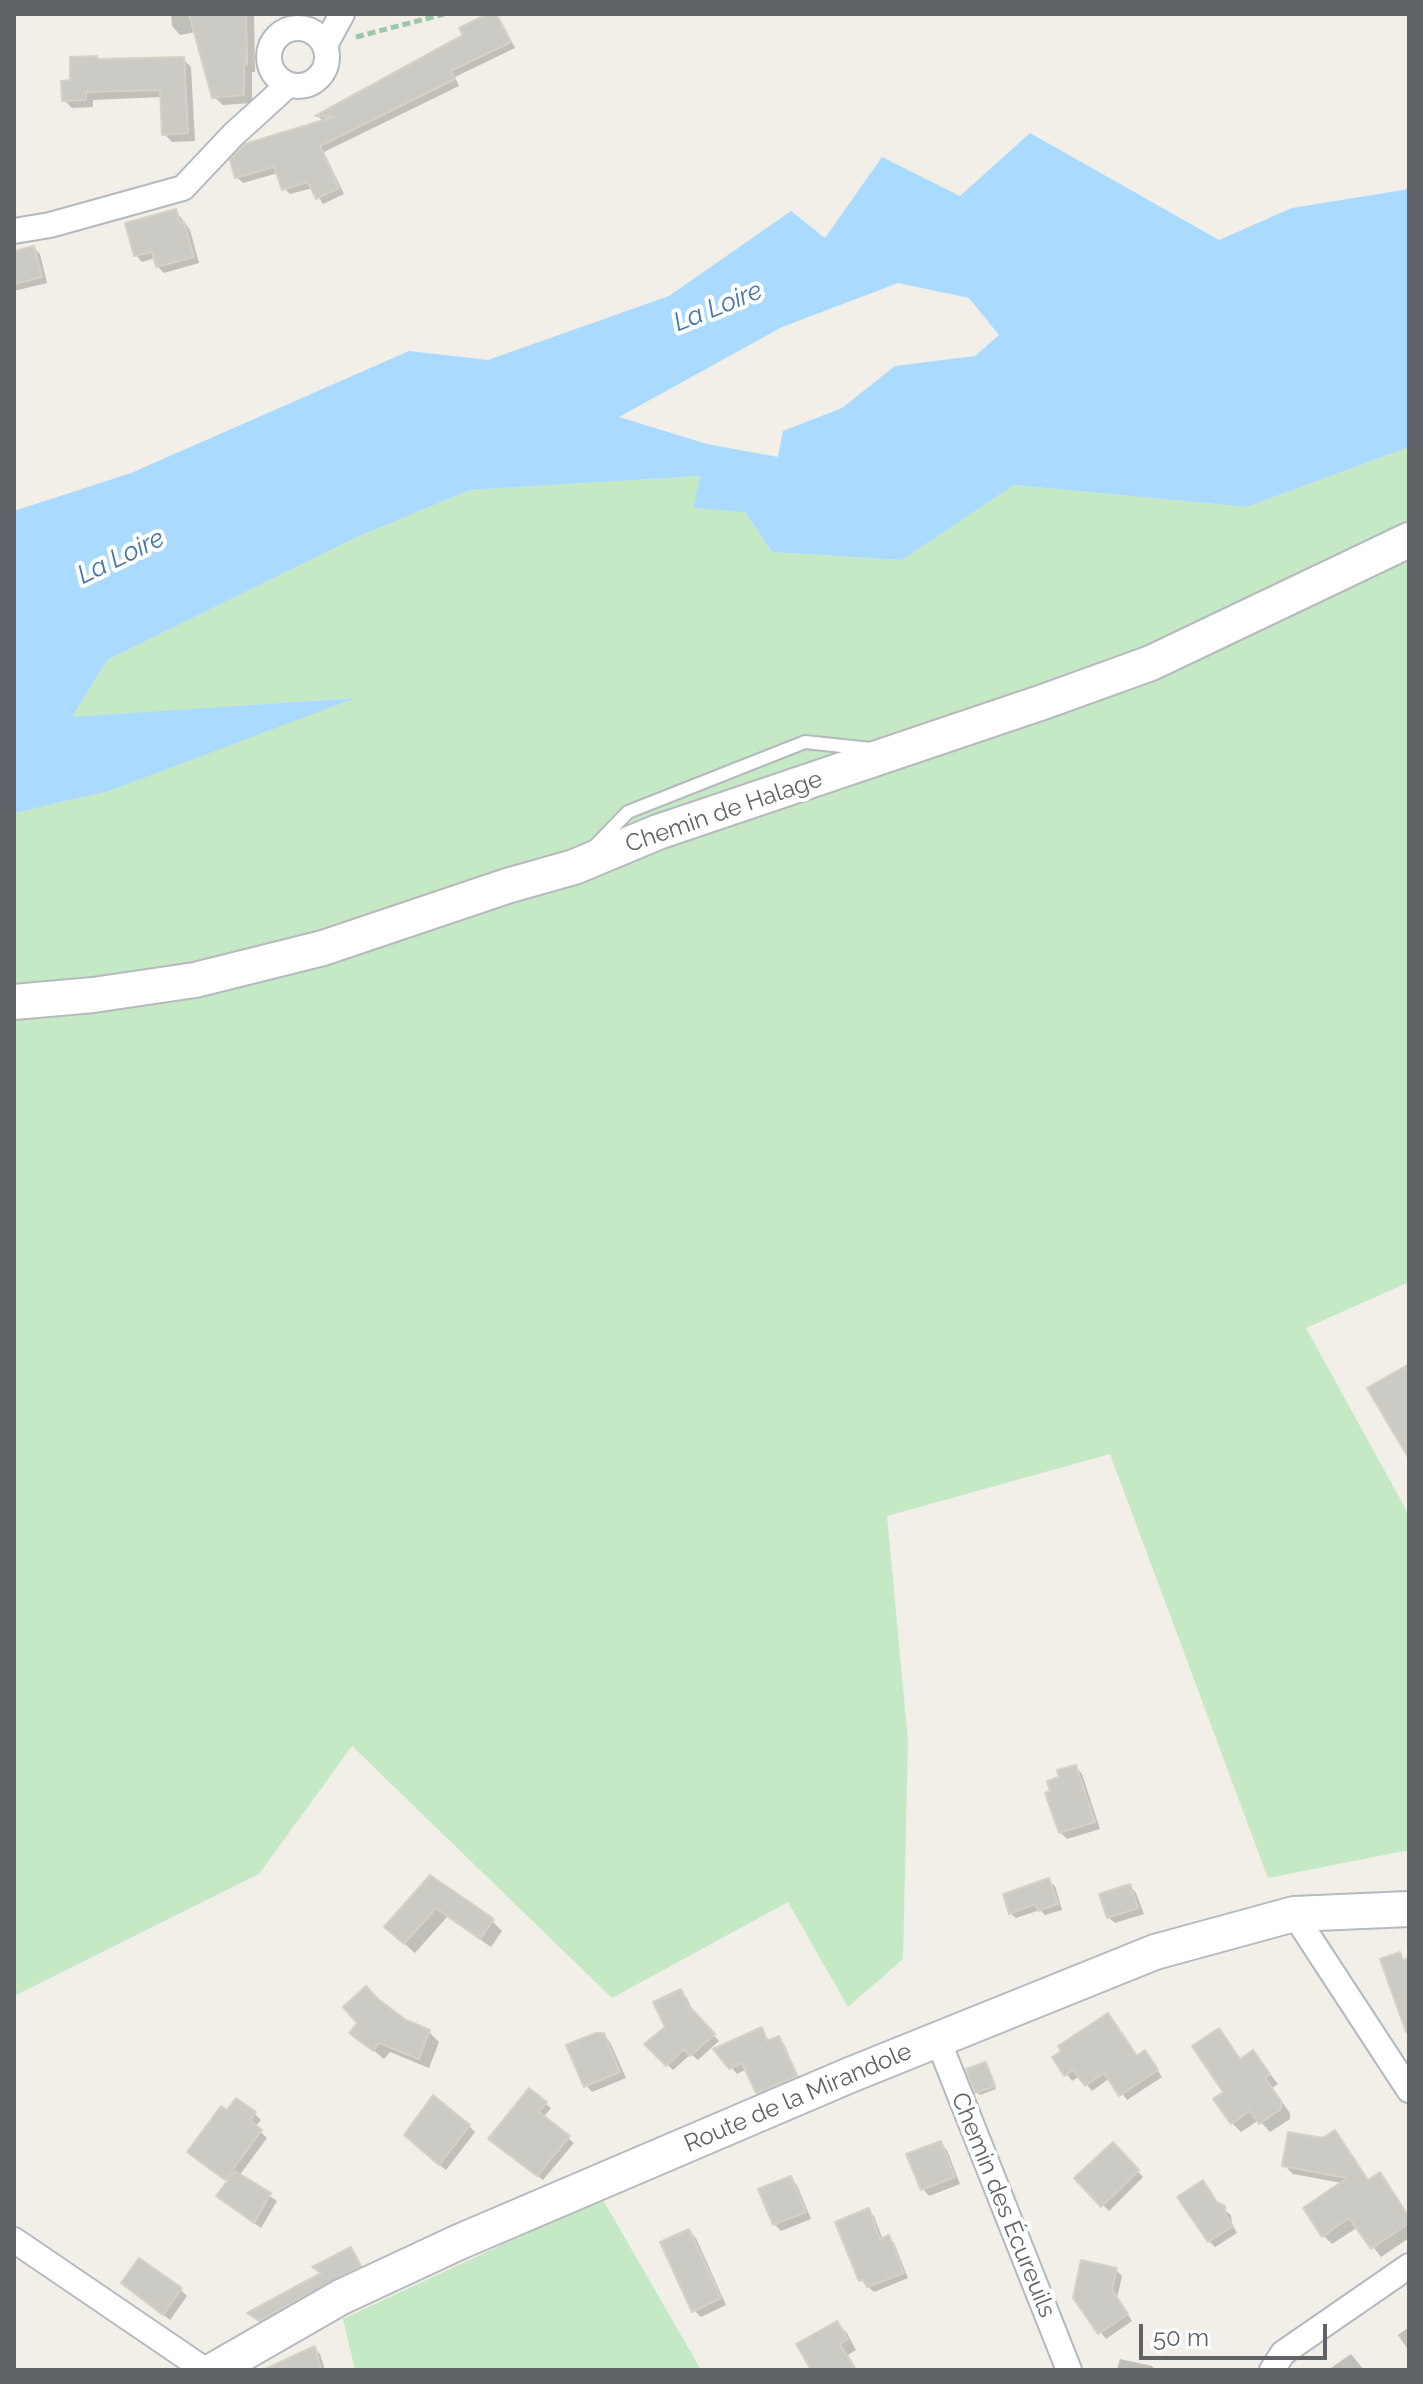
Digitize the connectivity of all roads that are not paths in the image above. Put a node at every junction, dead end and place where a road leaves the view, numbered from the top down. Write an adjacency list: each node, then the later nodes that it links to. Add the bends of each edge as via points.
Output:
1 (342, 14): 2 (street)
2 (325, 45): 3 (street, via 323,74 307,86); 3 (street, via 302,28 276,38 269,65)
3 (288, 85): 4 (street, via 183,188)
4 (14, 231)
5 (1409, 540): 6 (main road, Chemin de Halage, via 1151,663 658,832 574,867 323,948 195,980)
6 (14, 1002)
7 (1409, 1909): 8 (main road, Route de la Mirandole)
8 (1294, 1914): 9 (main road, Route de la Mirandole, via 1155,1952); 10 (street)
9 (938, 2040): 14 (main road, Route de la Mirandole, via 459,2242 341,2297); 15 (street, Chemin des Écureuils)
10 (1409, 2090)
11 (14, 2240): 13 (street)
12 (1409, 2266): 16 (street, via 1283,2353)
13 (205, 2370)
14 (214, 2370)
15 (1069, 2370)
16 (1272, 2370)

